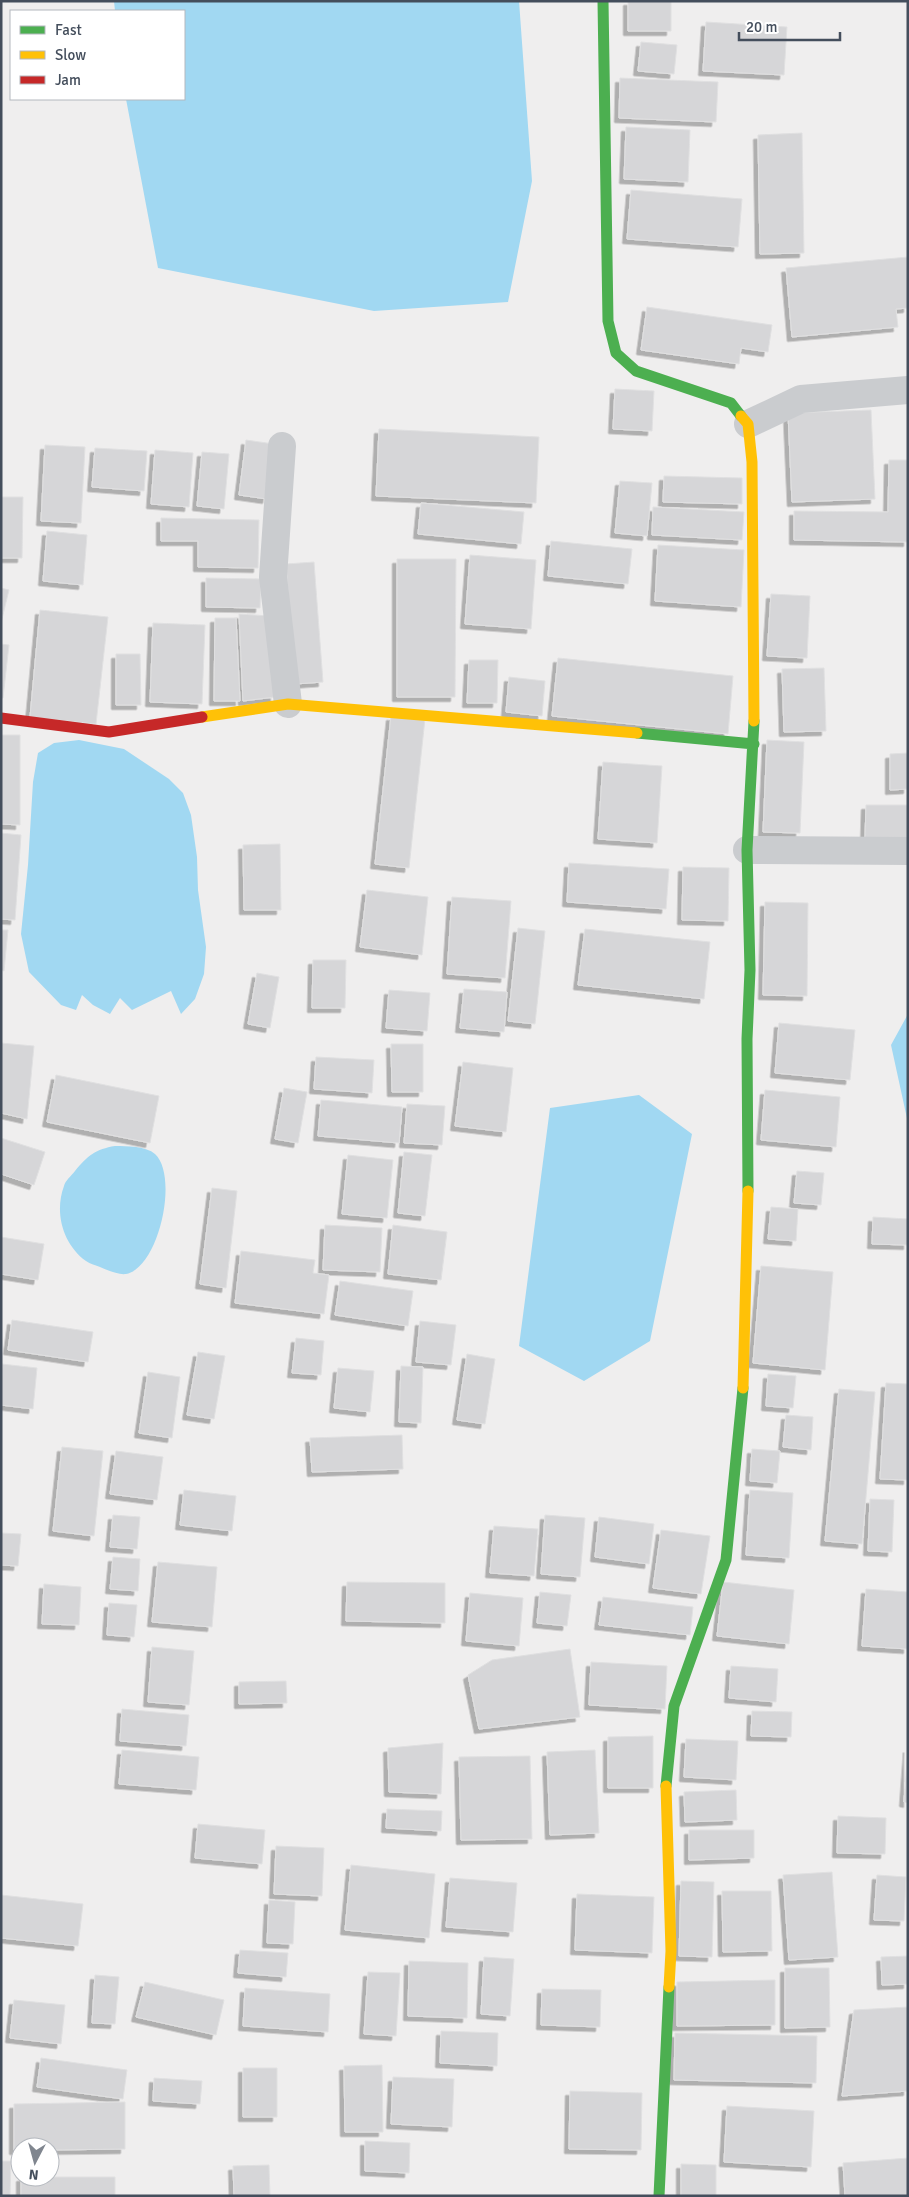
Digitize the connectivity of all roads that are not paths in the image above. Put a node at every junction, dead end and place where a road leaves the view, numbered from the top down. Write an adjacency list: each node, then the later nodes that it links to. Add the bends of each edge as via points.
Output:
1 (603, 1): 3 (street, via 608,321 616,353 636,371 731,403)
2 (908, 390): 3 (street, via 801,399)
3 (748, 424): 7 (street, via 752,462)
4 (282, 446): 5 (street, via 273,577)
5 (288, 704): 6 (street, via 109,732); 7 (street)
6 (1, 718)
7 (754, 744): 8 (street)
8 (747, 850): 9 (street); 10 (street, via 750,970 742,1409 726,1560 674,1706 666,1782 671,1951)
9 (908, 851)
10 (659, 2196)

